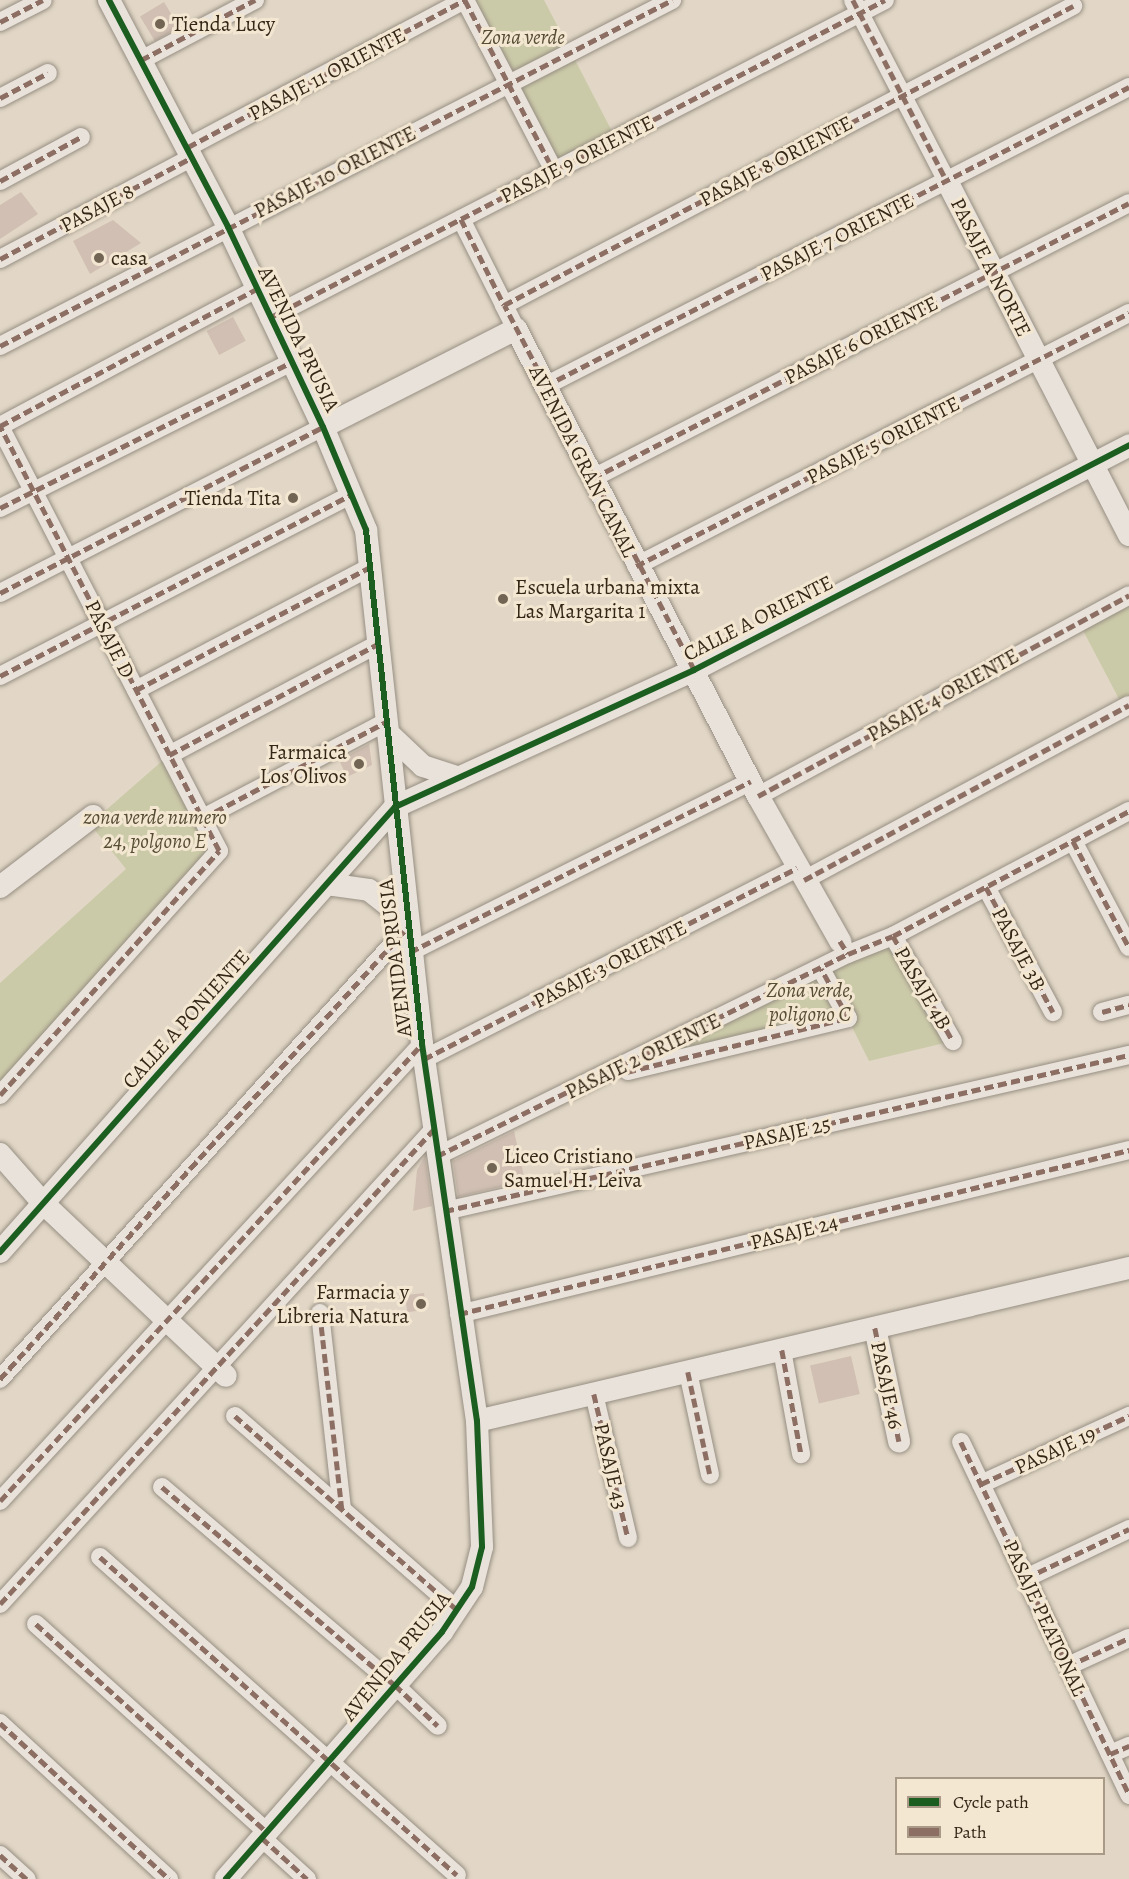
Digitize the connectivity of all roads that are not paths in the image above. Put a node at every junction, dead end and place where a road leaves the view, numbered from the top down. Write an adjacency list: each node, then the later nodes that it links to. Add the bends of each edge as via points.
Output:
1 (43, 0): 9 (street)
2 (109, 0): 10 (street, AVENIDA PRUSIA)
3 (255, 0): 10 (street)
4 (465, 0): 12 (street); 17 (street, PASAJE 11 ORIENTE)
5 (672, 0): 12 (street, PASAJE 10 ORIENTE)
6 (885, 0): 8 (street, PASAJE 9 ORIENTE)
7 (1073, 6): 14 (street, PASAJE 8 ORIENTE)
8 (856, 7): 14 (street, PASAJE A NORTE); 18 (street, PASAJE 9 ORIENTE)
9 (0, 22)
10 (141, 60): 17 (street, AVENIDA PRUSIA)
11 (48, 73): 15 (street)
12 (508, 84): 18 (street); 23 (street, PASAJE 10 ORIENTE)
13 (1129, 87): 20 (street, PASAJE 7 ORIENTE)
14 (902, 95): 20 (street, PASAJE A NORTE); 27 (street, PASAJE 8 ORIENTE)
15 (0, 98)
16 (81, 137): 19 (street)
17 (190, 152): 23 (street, AVENIDA PRUSIA); 24 (street, PASAJE 8)
18 (554, 171): 22 (street, PASAJE 9 ORIENTE)
19 (0, 181)
20 (947, 181): 25 (street, PASAJE A NORTE); 34 (street, PASAJE 7 ORIENTE)
21 (1129, 203): 25 (street, PASAJE 6 ORIENTE)
22 (461, 219): 27 (street); 29 (street, PASAJE 9 ORIENTE)
23 (228, 227): 26 (street, AVENIDA PRUSIA); 31 (street, PASAJE 10 ORIENTE)
24 (0, 259)
25 (994, 272): 32 (street, PASAJE A NORTE); 39 (street, PASAJE 6 ORIENTE)
26 (255, 290): 29 (street, AVENIDA PRUSIA); 35 (street)
27 (504, 305): 30 (street)
28 (1129, 313): 32 (street, PASAJE 5 ORIENTE)
29 (269, 318): 33 (street, AVENIDA PRUSIA)
30 (516, 329): 34 (street, AVENIDA GRAN CANAL); 36 (street)
31 (0, 346)
32 (1039, 360): 38 (street, PASAJE A NORTE); 45 (street, PASAJE 5 ORIENTE)
33 (290, 363): 36 (street, AVENIDA PRUSIA); 40 (street)
34 (545, 386): 39 (street, AVENIDA GRAN CANAL)
35 (0, 426): 40 (street, PASAJE D)
36 (323, 427): 41 (street, AVENIDA PRUSIA); 44 (street)
37 (1129, 444): 38 (street, CALLE A ORIENTE)
38 (1092, 463): 43 (street, PASAJE A NORTE); 51 (street, CALLE A ORIENTE)
39 (592, 478): 45 (street, AVENIDA GRAN CANAL)
40 (34, 492): 42 (street); 44 (street, PASAJE D)
41 (351, 495): 46 (street, AVENIDA PRUSIA, via 366,530); 49 (street)
42 (0, 508)
43 (1129, 535)
44 (68, 558): 47 (street); 49 (street, PASAJE D)
45 (636, 566): 51 (street, AVENIDA GRAN CANAL)
46 (370, 567): 50 (street, AVENIDA PRUSIA); 53 (street)
47 (0, 593)
48 (1129, 595): 58 (street, PASAJE 4 ORIENTE)
49 (102, 624): 52 (street); 53 (street, PASAJE D)
50 (378, 644): 55 (street, AVENIDA PRUSIA); 56 (street)
51 (693, 670): 57 (street, CALLE A ORIENTE); 58 (street, AVENIDA GRAN CANAL)
52 (0, 676)
53 (136, 690): 56 (street, PASAJE D)
54 (1129, 705): 64 (street, PASAJE 3 ORIENTE)
55 (387, 727): 57 (street, via 423,766); 59 (street, AVENIDA PRUSIA); 62 (street)
56 (169, 754): 62 (street, PASAJE D)
57 (459, 778): 59 (street, CALLE A ORIENTE)
58 (755, 789): 64 (street, AVENIDA GRAN CANAL); 72 (street, PASAJE 4 ORIENTE)
59 (395, 807): 65 (street, CALLE A PONIENTE); 68 (street, AVENIDA PRUSIA)
60 (1129, 812): 63 (street, PASAJE 2 ORIENTE)
61 (93, 816): 66 (street)
62 (202, 818): 81 (street, PASAJE D, via 219,851)
63 (1073, 841): 67 (street, PASAJE 2 ORIENTE); 71 (street)
64 (800, 874): 70 (street, AVENIDA GRAN CANAL); 78 (street, PASAJE 3 ORIENTE)
65 (327, 884): 68 (street, via 369,890); 86 (street, CALLE A PONIENTE)
66 (0, 887)
67 (986, 887): 69 (street, PASAJE 2 ORIENTE); 75 (street, PASAJE 3B)
68 (407, 924): 72 (street, AVENIDA PRUSIA); 89 (street)
69 (893, 936): 70 (street, PASAJE 2 ORIENTE); 77 (street, PASAJE 4B)
70 (844, 947): 73 (street, PASAJE 2 ORIENTE)
71 (1129, 947)
72 (410, 952): 78 (street, AVENIDA PRUSIA)
73 (821, 969): 80 (street, PASAJE 2 ORIENTE); 80 (street, via 848,1018)
74 (1129, 1005): 76 (street)
75 (1053, 1012)
76 (1102, 1012)
77 (953, 1041)
78 (423, 1052): 82 (street, AVENIDA PRUSIA); 93 (street)
79 (1129, 1055): 87 (street, PASAJE 25)
80 (594, 1079): 85 (street, PASAJE 2 ORIENTE)
81 (0, 1095)
82 (434, 1129): 85 (street, AVENIDA PRUSIA); 96 (street)
83 (1129, 1150): 92 (street, PASAJE 24)
84 (0, 1154): 86 (street)
85 (437, 1156): 87 (street, AVENIDA PRUSIA)
86 (44, 1204): 88 (street, CALLE A PONIENTE); 89 (street)
87 (445, 1211): 92 (street, AVENIDA PRUSIA)
88 (0, 1252)
89 (106, 1262): 93 (street); 98 (street)
90 (1129, 1268): 94 (street)
91 (320, 1313): 110 (street)
92 (459, 1314): 102 (street, AVENIDA PRUSIA)
93 (167, 1320): 96 (street); 109 (street)
94 (875, 1328): 95 (street); 103 (street, PASAJE 46)
95 (782, 1350): 97 (street); 105 (street)
96 (221, 1371): 115 (street)
97 (688, 1372): 99 (street); 106 (street)
98 (0, 1379)
99 (594, 1394): 102 (street); 112 (street, PASAJE 43)
100 (235, 1416): 110 (street)
101 (1129, 1416): 107 (street, PASAJE 19)
102 (477, 1421): 116 (street, AVENIDA PRUSIA, via 482,1546 472,1587)
103 (899, 1441)
104 (962, 1442): 107 (street, PASAJE PEATONAL)
105 (801, 1454)
106 (711, 1475)
107 (981, 1484): 114 (street, PASAJE PEATONAL)
108 (162, 1487): 120 (street)
109 (0, 1501)
110 (342, 1509): 116 (street)
111 (1129, 1529): 114 (street)
112 (628, 1538)
113 (100, 1557): 125 (street)
114 (1026, 1578): 119 (street, PASAJE PEATONAL)
115 (0, 1604)
116 (457, 1610): 120 (street, AVENIDA PRUSIA)
117 (36, 1624): 127 (street)
118 (1129, 1638): 119 (street)
119 (1068, 1666): 124 (street, PASAJE PEATONAL)
120 (396, 1685): 122 (street); 125 (street, AVENIDA PRUSIA)
121 (0, 1723): 131 (street)
122 (438, 1726)
123 (1129, 1746): 124 (street)
124 (1110, 1754): 126 (street, PASAJE PEATONAL)
125 (329, 1761): 127 (street, AVENIDA PRUSIA); 129 (street)
126 (1129, 1795)
127 (265, 1835): 132 (street, AVENIDA PRUSIA); 133 (street)
128 (0, 1855): 130 (street)
129 (457, 1875)
130 (27, 1879)
131 (170, 1879)
132 (226, 1879)
133 (307, 1879)

